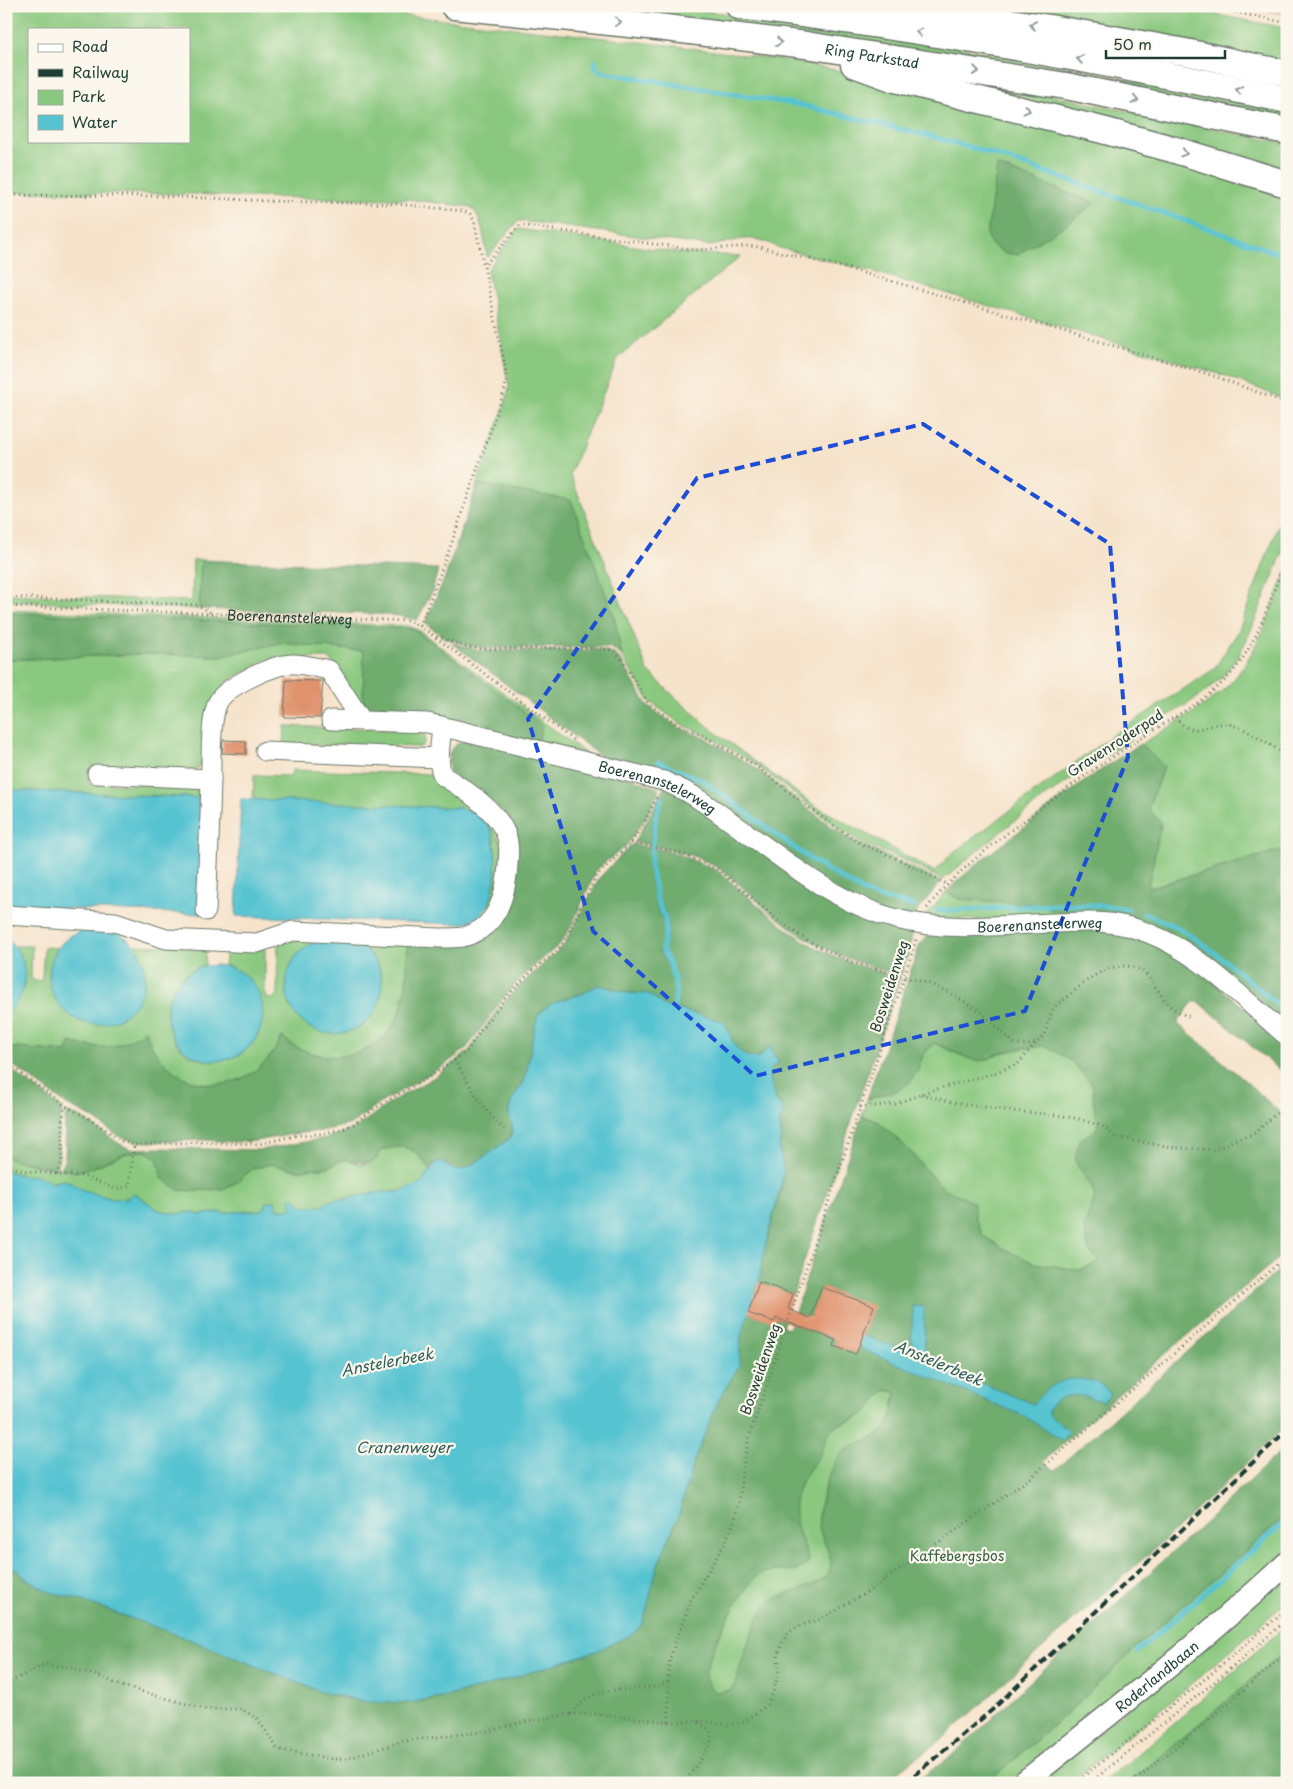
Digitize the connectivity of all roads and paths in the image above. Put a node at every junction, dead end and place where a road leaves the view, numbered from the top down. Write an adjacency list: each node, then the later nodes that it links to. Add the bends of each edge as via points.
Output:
1 (454, 6): 6 (highway, Ring Parkstad, one-way to 6)
2 (739, 6): 8 (highway, one-way to 2, via 1169,74)
3 (833, 6): 7 (highway, one-way to 3, via 1192,53 1032,25 945,13)
4 (1206, 6): 5 (path)
5 (1287, 22)
6 (806, 45): 9 (highway, Ring Parkstad, one-way to 9, via 1066,86); 10 (highway, one-way to 10, via 895,79 1102,130)
7 (1287, 74)
8 (1287, 100)
9 (1287, 131)
10 (1287, 184)
11 (6, 195): 12 (path, via 407,204 464,211 474,220)
12 (484, 266): 13 (path, via 520,225 696,250 759,247 846,268 1101,342 1220,378); 20 (path, via 505,367 505,389)
13 (1287, 403)
14 (1287, 555): 22 (path, Gravenroderpad, via 1257,630 1236,668 1218,686)
15 (6, 597): 16 (path)
16 (118, 600): 18 (path); 19 (path, via 198,605)
17 (6, 606): 18 (path, Boerenanstelerweg)
18 (117, 610): 19 (path, Boerenanstelerweg)
19 (211, 613): 20 (path, Boerenanstelerweg, via 398,620)
20 (420, 626): 21 (path, Boerenanstelerweg)
21 (432, 634): 26 (path, Boerenanstelerweg); 34 (path, via 480,650 612,650 621,658 649,704 679,725 754,765 861,844)
22 (1174, 717): 28 (path, via 1190,730 1231,725); 34 (path, Gravenroderpad, via 1061,792)
23 (331, 720): 24 (street, Boerenanstelerweg)
24 (362, 721): 25 (street, Boerenanstelerweg); 31 (street, via 329,670 291,664 272,670 244,681 228,691 217,704)
25 (442, 726): 29 (street); 32 (street, Boerenanstelerweg)
26 (583, 747)
27 (264, 751): 29 (street)
28 (1287, 755)
29 (439, 758): 36 (street, via 443,776 498,819 509,846 507,885 496,914 483,928 464,937 293,931 257,943 166,939 115,922)
30 (97, 774): 31 (street)
31 (211, 779): 35 (street)
32 (664, 781): 33 (path); 37 (street, Boerenanstelerweg, via 706,804 840,897 896,919)
33 (631, 843): 38 (path, via 684,854 719,870 779,921 822,948 852,962); 42 (path, via 597,875 562,945 514,988 468,1050)
34 (947, 884): 37 (path, Gravenroderpad, via 923,914)
35 (206, 911)
36 (6, 915)
37 (920, 923): 38 (path, Bosweidenweg); 40 (street, Boerenanstelerweg, via 971,926 1096,922 1142,930 1212,971)
38 (904, 978): 41 (path, via 930,984 981,1012 1015,1044); 47 (path, Bosweidenweg)
39 (1190, 1017): 41 (path, via 1168,1004 1141,970 1125,966 1091,978 1055,1008)
40 (1287, 1036)
41 (1037, 1042): 44 (path, via 1018,1064)
42 (454, 1060): 48 (path); 49 (path, via 377,1106 354,1124 336,1131 259,1144 195,1142)
43 (6, 1062): 46 (path)
44 (921, 1094): 45 (path, via 955,1103 1079,1119 1102,1126 1115,1137 1177,1148 1216,1150 1255,1132); 47 (path, via 895,1104)
45 (1287, 1100)
46 (65, 1106): 49 (path); 51 (path, via 62,1162)
47 (860, 1107): 57 (path, Bosweidenweg, via 751,1431 734,1522 691,1600 670,1658)
48 (504, 1130)
49 (134, 1145): 51 (path, via 129,1186 116,1188 82,1176)
50 (6, 1166): 51 (path)
51 (56, 1174)
52 (1287, 1256): 60 (path, via 1029,1479 870,1591 819,1620 801,1625 786,1636 778,1654 779,1671 774,1693 758,1713 743,1722 729,1724)
53 (1287, 1563): 63 (main road, Roderlandbaan, via 1224,1620)
54 (1287, 1609): 64 (path)
55 (1287, 1620): 65 (path)
56 (1287, 1652): 66 (path)
57 (668, 1682): 59 (path, via 647,1688 608,1690 578,1704); 61 (path, Bosweidenweg)
58 (6, 1684): 59 (path, via 46,1664 68,1667 196,1706 240,1709 257,1718 277,1748 333,1759 346,1759 403,1740 489,1731)
59 (570, 1714): 61 (path)
60 (697, 1721): 61 (path); 62 (path, via 710,1730 712,1739)
61 (669, 1722)
62 (684, 1783)
63 (1023, 1783)
64 (1075, 1783)
65 (1090, 1783)
66 (1132, 1783)

